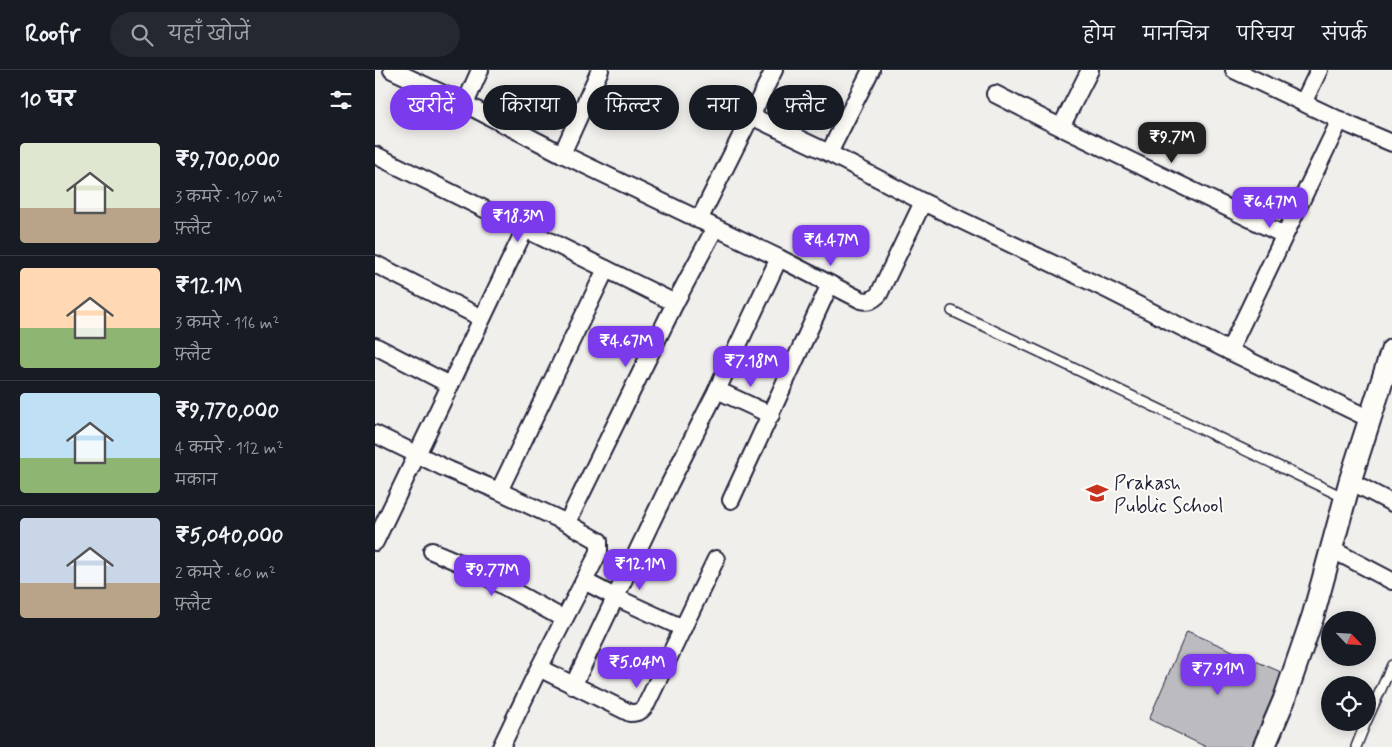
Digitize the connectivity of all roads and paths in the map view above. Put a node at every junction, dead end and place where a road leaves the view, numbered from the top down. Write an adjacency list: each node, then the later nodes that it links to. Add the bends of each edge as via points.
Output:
1 (392, 70): 9 (street)
2 (480, 70): 10 (street)
3 (600, 70): 21 (street)
4 (871, 70): 20 (street)
5 (1090, 70): 17 (street)
6 (1235, 70): 13 (street)
7 (1319, 70): 13 (street)
8 (771, 71): 12 (street)
9 (424, 85)
10 (473, 86)
11 (995, 94): 17 (street)
12 (757, 102)
13 (1303, 103): 16 (street)
14 (473, 108): 21 (street)
15 (757, 119): 20 (street)
16 (1340, 120): 19 (street); 27 (street)
17 (1061, 127): 27 (street)
18 (744, 130): 24 (street)
19 (1392, 143)
20 (829, 153): 23 (street)
21 (562, 154): 24 (street)
22 (375, 155): 26 (street)
23 (923, 202): 31 (street, via 874,300 861,300); 37 (street)
24 (699, 220): 25 (street)
25 (715, 228): 28 (street); 32 (street)
26 (525, 229): 30 (street); 34 (street)
27 (1284, 236): 37 (street)
28 (779, 258): 31 (street); 39 (street)
29 (375, 264): 34 (street)
30 (605, 269): 32 (street); 45 (street)
31 (831, 284): 40 (street)
32 (675, 303): 48 (street)
33 (952, 312): 44 (lane)
34 (482, 318): 38 (street)
35 (375, 346): 38 (street)
36 (1392, 350): 41 (street)
37 (1229, 351): 41 (street)
38 (450, 385): 43 (street)
39 (717, 390): 40 (street); 55 (street)
40 (771, 415): 46 (street)
41 (1370, 419): 44 (street)
42 (375, 434): 43 (street)
43 (417, 455): 45 (street); 49 (street)
44 (1348, 489): 47 (street); 50 (street)
45 (499, 491): 48 (street)
46 (731, 500)
47 (1392, 503)
48 (567, 523): 54 (street, via 599,541 599,552)
49 (376, 538)
50 (1331, 549): 53 (street); 64 (street, via 1313,616)
51 (432, 551): 56 (street)
52 (716, 559): 57 (street)
53 (1392, 580)
54 (584, 581): 55 (street); 56 (street)
55 (615, 597): 57 (street); 60 (street)
56 (564, 619): 59 (street)
57 (683, 628): 60 (street, via 643,710 630,713)
58 (1392, 666): 61 (lane)
59 (539, 668): 60 (street); 63 (street)
60 (573, 686)
61 (1376, 701)
62 (1363, 731): 65 (lane)
63 (501, 747)
64 (1264, 747)
65 (1356, 747)

